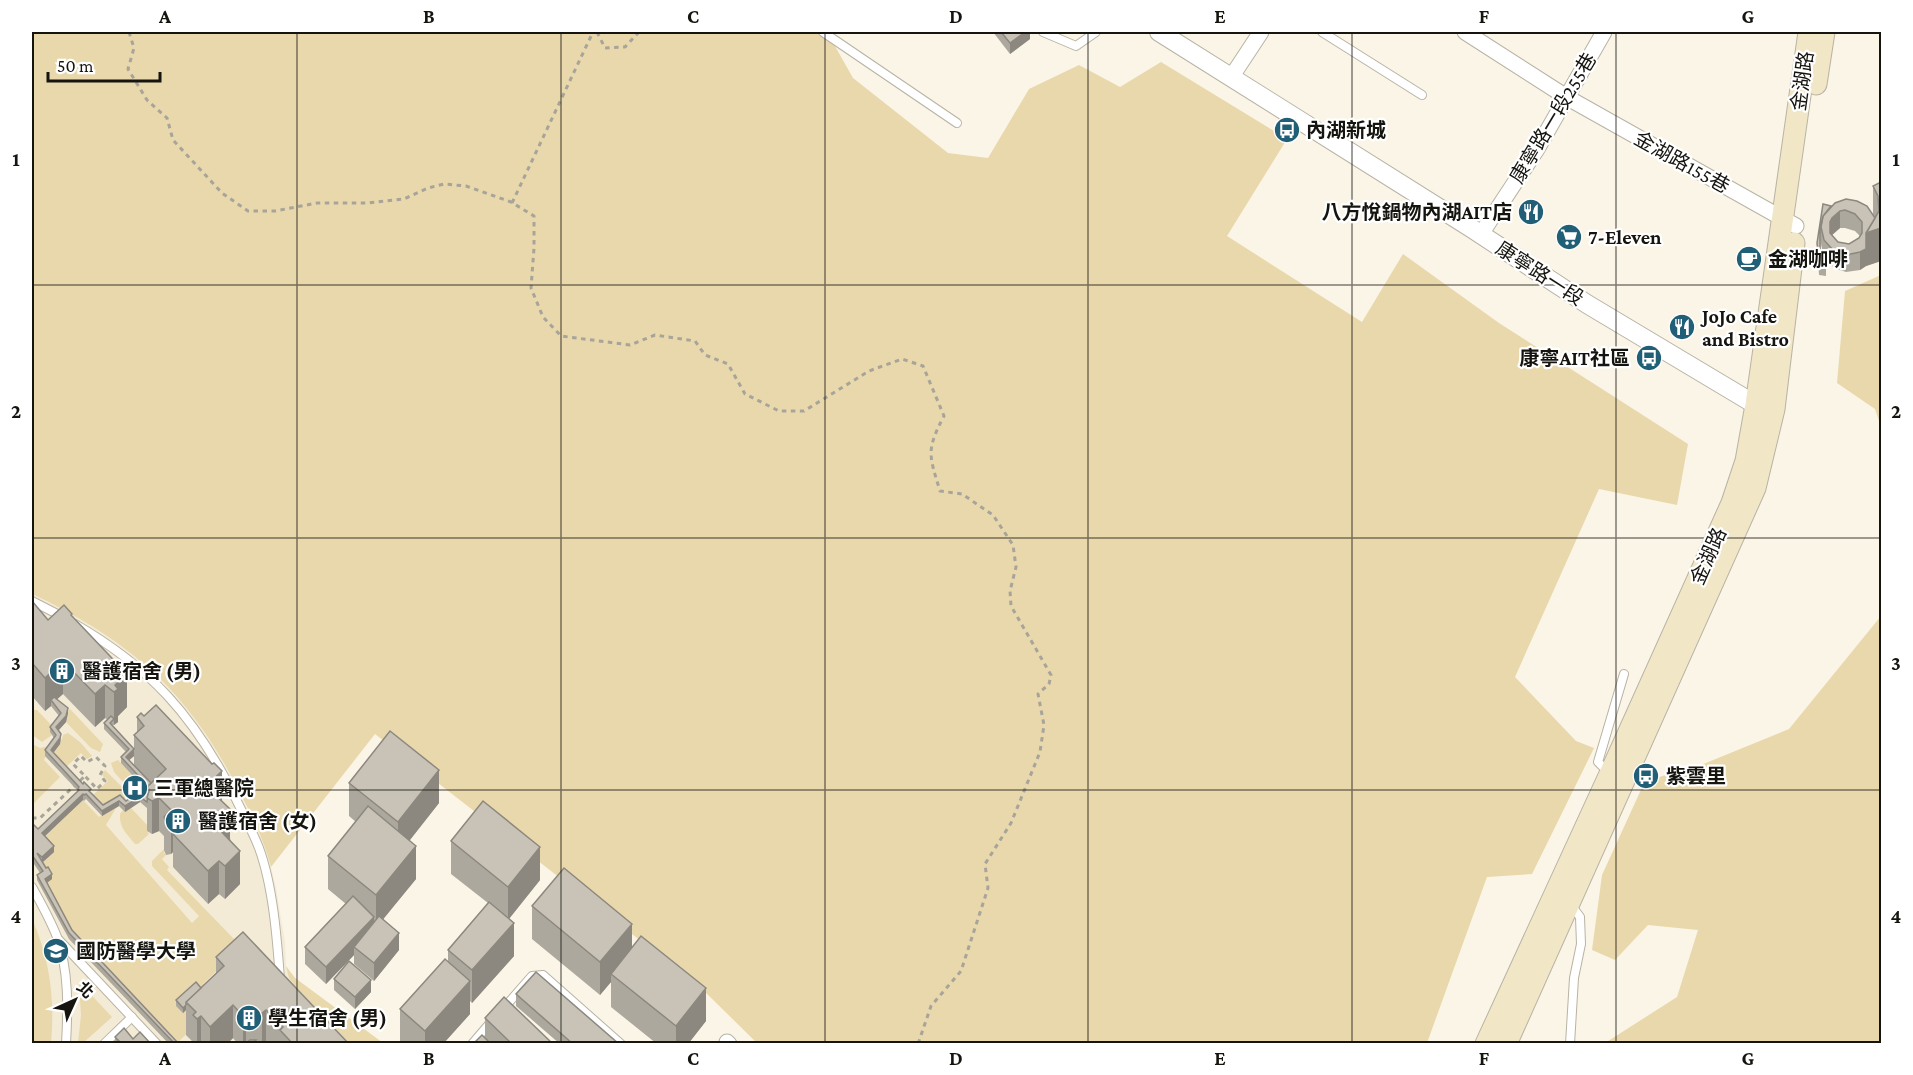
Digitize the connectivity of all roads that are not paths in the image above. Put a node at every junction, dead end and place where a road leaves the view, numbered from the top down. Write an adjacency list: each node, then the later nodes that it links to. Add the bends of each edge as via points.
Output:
1 (823, 32): 14 (lane)
2 (1043, 32): 10 (lane, via 1076,46)
3 (1159, 32): 11 (street, 康寧路一段)
4 (1261, 32): 11 (street)
5 (1322, 32): 12 (lane)
6 (1465, 32): 13 (street, 金湖路155巷)
7 (1604, 32): 13 (street, 康寧路一段255巷)
8 (1809, 32): 15 (main road, 金湖路)
9 (1824, 32): 15 (main road, 金湖路)
10 (1094, 33)
11 (1232, 76): 16 (street, 康寧路一段)
12 (1422, 95)
13 (1568, 98): 15 (street, 金湖路155巷); 16 (street, 康寧路一段255巷)
14 (957, 123)
15 (1790, 222): 17 (main road, 金湖路)
16 (1481, 234): 17 (street, 康寧路一段, via 1587,304)
17 (1765, 407): 20 (main road, 金湖路, via 1732,503); 22 (main road, 金湖路, via 1755,488)
18 (32, 601): 24 (lane, via 116,649 160,687 201,735 259,849 276,934 280,980)
19 (1624, 674): 20 (lane, via 1598,762)
20 (1610, 774): 22 (main road, 金湖路)
21 (32, 887): 23 (lane)
22 (1562, 900): 31 (main road, 金湖路); 32 (main road, 金湖路); 33 (lane, via 1580,917 1581,944 1574,978)
23 (57, 938): 25 (lane); 26 (lane, via 67,1000)
24 (288, 987)
25 (132, 1017): 27 (lane); 28 (lane)
26 (66, 1044)
27 (104, 1044)
28 (157, 1044)
29 (472, 1044): 30 (lane, via 532,976 543,975)
30 (621, 1044)
31 (1486, 1044)
32 (1506, 1044)
33 (1570, 1044)

